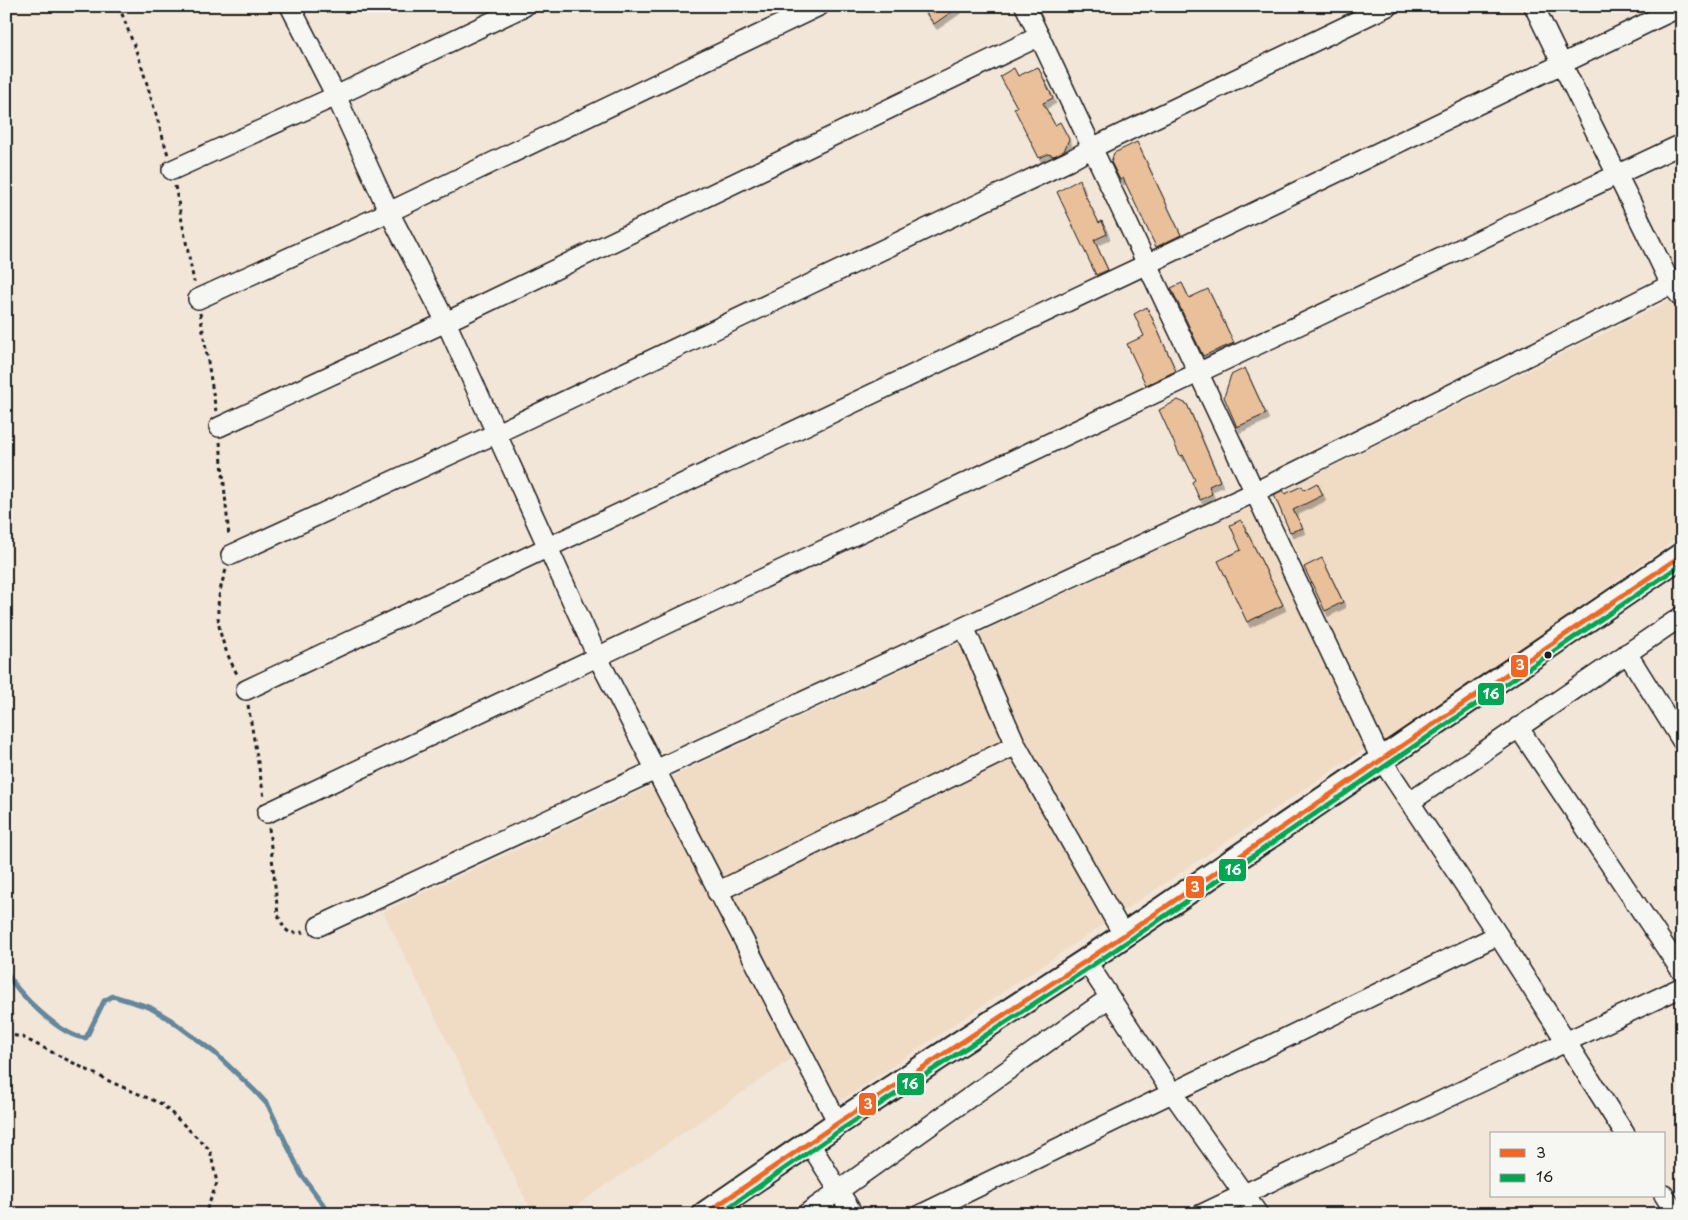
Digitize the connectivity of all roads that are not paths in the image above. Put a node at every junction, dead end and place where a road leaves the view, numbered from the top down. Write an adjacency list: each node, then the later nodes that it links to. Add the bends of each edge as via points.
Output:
1 (290, 6): 10 (street)
2 (525, 6): 10 (street)
3 (819, 6): 15 (street)
4 (1026, 6): 8 (street)
5 (1388, 6): 12 (street)
6 (1534, 6): 9 (street)
7 (1682, 6): 9 (street)
8 (1040, 36): 12 (street); 19 (street)
9 (1561, 63): 14 (street); 16 (street)
10 (336, 96): 13 (street); 15 (street)
11 (1682, 144): 14 (street)
12 (1092, 148): 16 (street); 22 (street)
13 (172, 170)
14 (1619, 174): 17 (street); 20 (street)
15 (390, 212): 18 (street); 19 (street)
16 (1147, 264): 20 (street); 24 (street)
17 (1678, 287): 23 (street)
18 (198, 299)
19 (446, 322): 21 (street); 22 (street)
20 (1199, 373): 23 (street); 30 (street)
21 (219, 427)
22 (495, 434): 24 (street); 25 (street)
23 (1256, 492): 28 (street); 36 (street)
24 (547, 548): 30 (street); 31 (street)
25 (231, 555)
26 (1682, 555): 36 (main road)
27 (1682, 616): 29 (street)
28 (964, 627): 35 (street); 37 (street)
29 (1627, 653): 32 (street); 33 (street)
30 (597, 656): 37 (street); 39 (street)
31 (246, 690)
32 (1675, 716): 34 (street)
33 (1518, 727): 38 (street); 45 (street)
34 (1682, 741)
35 (1016, 745): 40 (street); 43 (street)
36 (1380, 759): 38 (street); 43 (main road)
37 (654, 770): 40 (street); 41 (street)
38 (1410, 802): 42 (street)
39 (267, 813)
40 (717, 892): 50 (street)
41 (319, 926)
42 (1498, 935): 48 (street); 49 (street)
43 (1124, 936): 44 (main road)
44 (1086, 961): 47 (street); 50 (main road)
45 (1682, 972)
46 (1682, 987): 48 (street)
47 (1108, 998): 49 (street); 53 (street)
48 (1566, 1043): 51 (street); 54 (street)
49 (1171, 1091): 54 (street); 59 (street)
50 (838, 1123): 52 (main road)
51 (1624, 1132)
52 (810, 1144): 53 (street); 56 (main road)
53 (838, 1192): 57 (street); 58 (street)
54 (1244, 1194): 60 (street); 61 (street)
55 (1666, 1198): 62 (street)
56 (704, 1214)
57 (806, 1214)
58 (852, 1214)
59 (922, 1214)
60 (1202, 1214)
61 (1258, 1214)
62 (1676, 1214)

